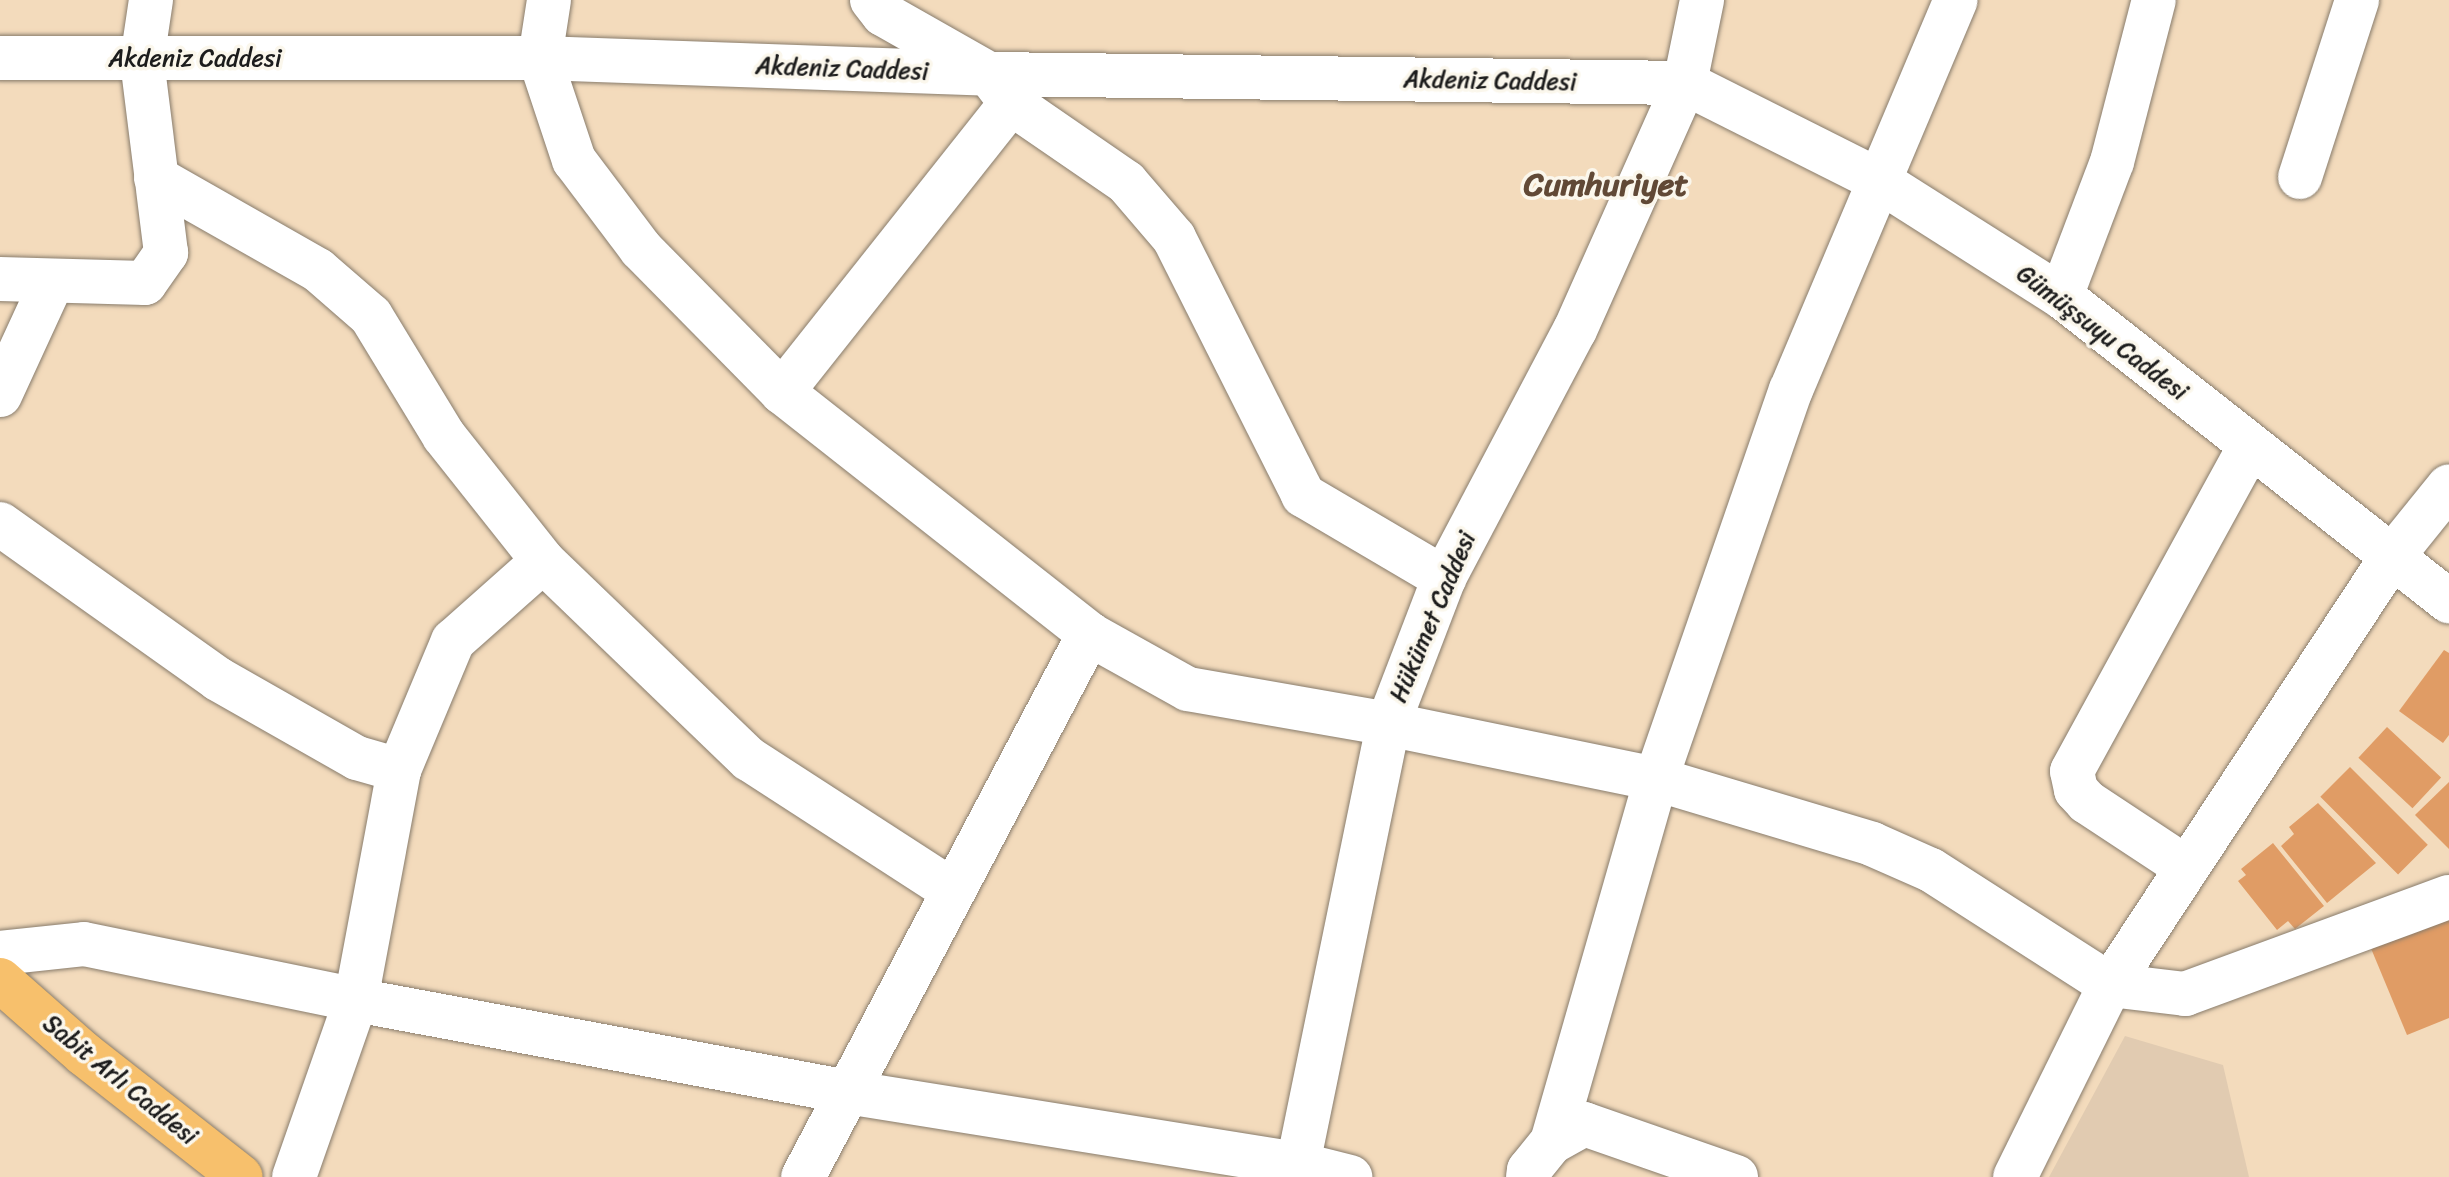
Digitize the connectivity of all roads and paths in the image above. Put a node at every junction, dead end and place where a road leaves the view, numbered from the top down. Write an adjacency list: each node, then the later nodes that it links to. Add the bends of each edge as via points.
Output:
1 (151, 0): 10 (street)
2 (549, 0): 9 (street)
3 (872, 0): 12 (street, via 883,14)
4 (1702, 0): 11 (street, Hükümet Caddesi)
5 (1956, 0): 15 (street)
6 (2154, 0): 18 (street, via 2112,162)
7 (2357, 0): 13 (street)
8 (0, 58): 10 (street, Akdeniz Caddesi)
9 (540, 58): 10 (street, Akdeniz Caddesi); 12 (street, Akdeniz Caddesi); 19 (street, via 574,160 641,249)
10 (142, 60): 14 (street)
11 (1685, 83): 12 (street, Akdeniz Caddesi); 15 (street, Gümüşsuyu Caddesi); 26 (street, Hükümet Caddesi, via 1575,330)
12 (1000, 89): 19 (street); 26 (street, via 1126,182 1174,238 1303,495)
13 (2300, 177)
14 (156, 178): 17 (street, via 166,253 145,283); 25 (street, via 318,270 371,316 444,436)
15 (1878, 180): 18 (street, Gümüşsuyu Caddesi); 31 (street, via 1791,390)
16 (0, 279): 17 (street)
17 (52, 282): 20 (street)
18 (2061, 296): 21 (street, Gümüşsuyu Caddesi)
19 (782, 392): 28 (street)
20 (0, 395)
21 (2250, 446): 24 (street, Gümüşsuyu Caddesi); 32 (street, via 2072,771 2076,790 2087,802)
22 (2449, 486): 24 (street)
23 (0, 524): 30 (street, via 218,679 357,758)
24 (2391, 558): 27 (street, Gümüşsuyu Caddesi); 32 (street)
25 (543, 561): 30 (street, via 453,641); 33 (street, via 749,759)
26 (1444, 578): 29 (street, Hükümet Caddesi)
27 (2449, 601)
28 (1089, 634): 29 (street, via 1188,689); 33 (street)
29 (1388, 724): 31 (street); 41 (street, Hükümet Caddesi)
30 (399, 770): 38 (street)
31 (1656, 779): 37 (street, via 1872,844 1931,870); 40 (street)
32 (2187, 868): 37 (street)
33 (953, 891): 39 (street)
34 (2449, 897): 37 (street, via 2185,994)
35 (0, 953): 38 (street, via 84,944)
36 (0, 980): 42 (main road, Sabit Arlı Caddesi, via 84,1054)
37 (2110, 985): 48 (street)
38 (356, 1000): 39 (street); 43 (street)
39 (847, 1092): 41 (street); 44 (street)
40 (1552, 1142): 46 (street); 47 (street, via 1584,1124)
41 (1294, 1170): 45 (street)
42 (241, 1177)
43 (294, 1177)
44 (803, 1177)
45 (1350, 1177)
46 (1528, 1177)
47 (1736, 1177)
48 (2015, 1177)

